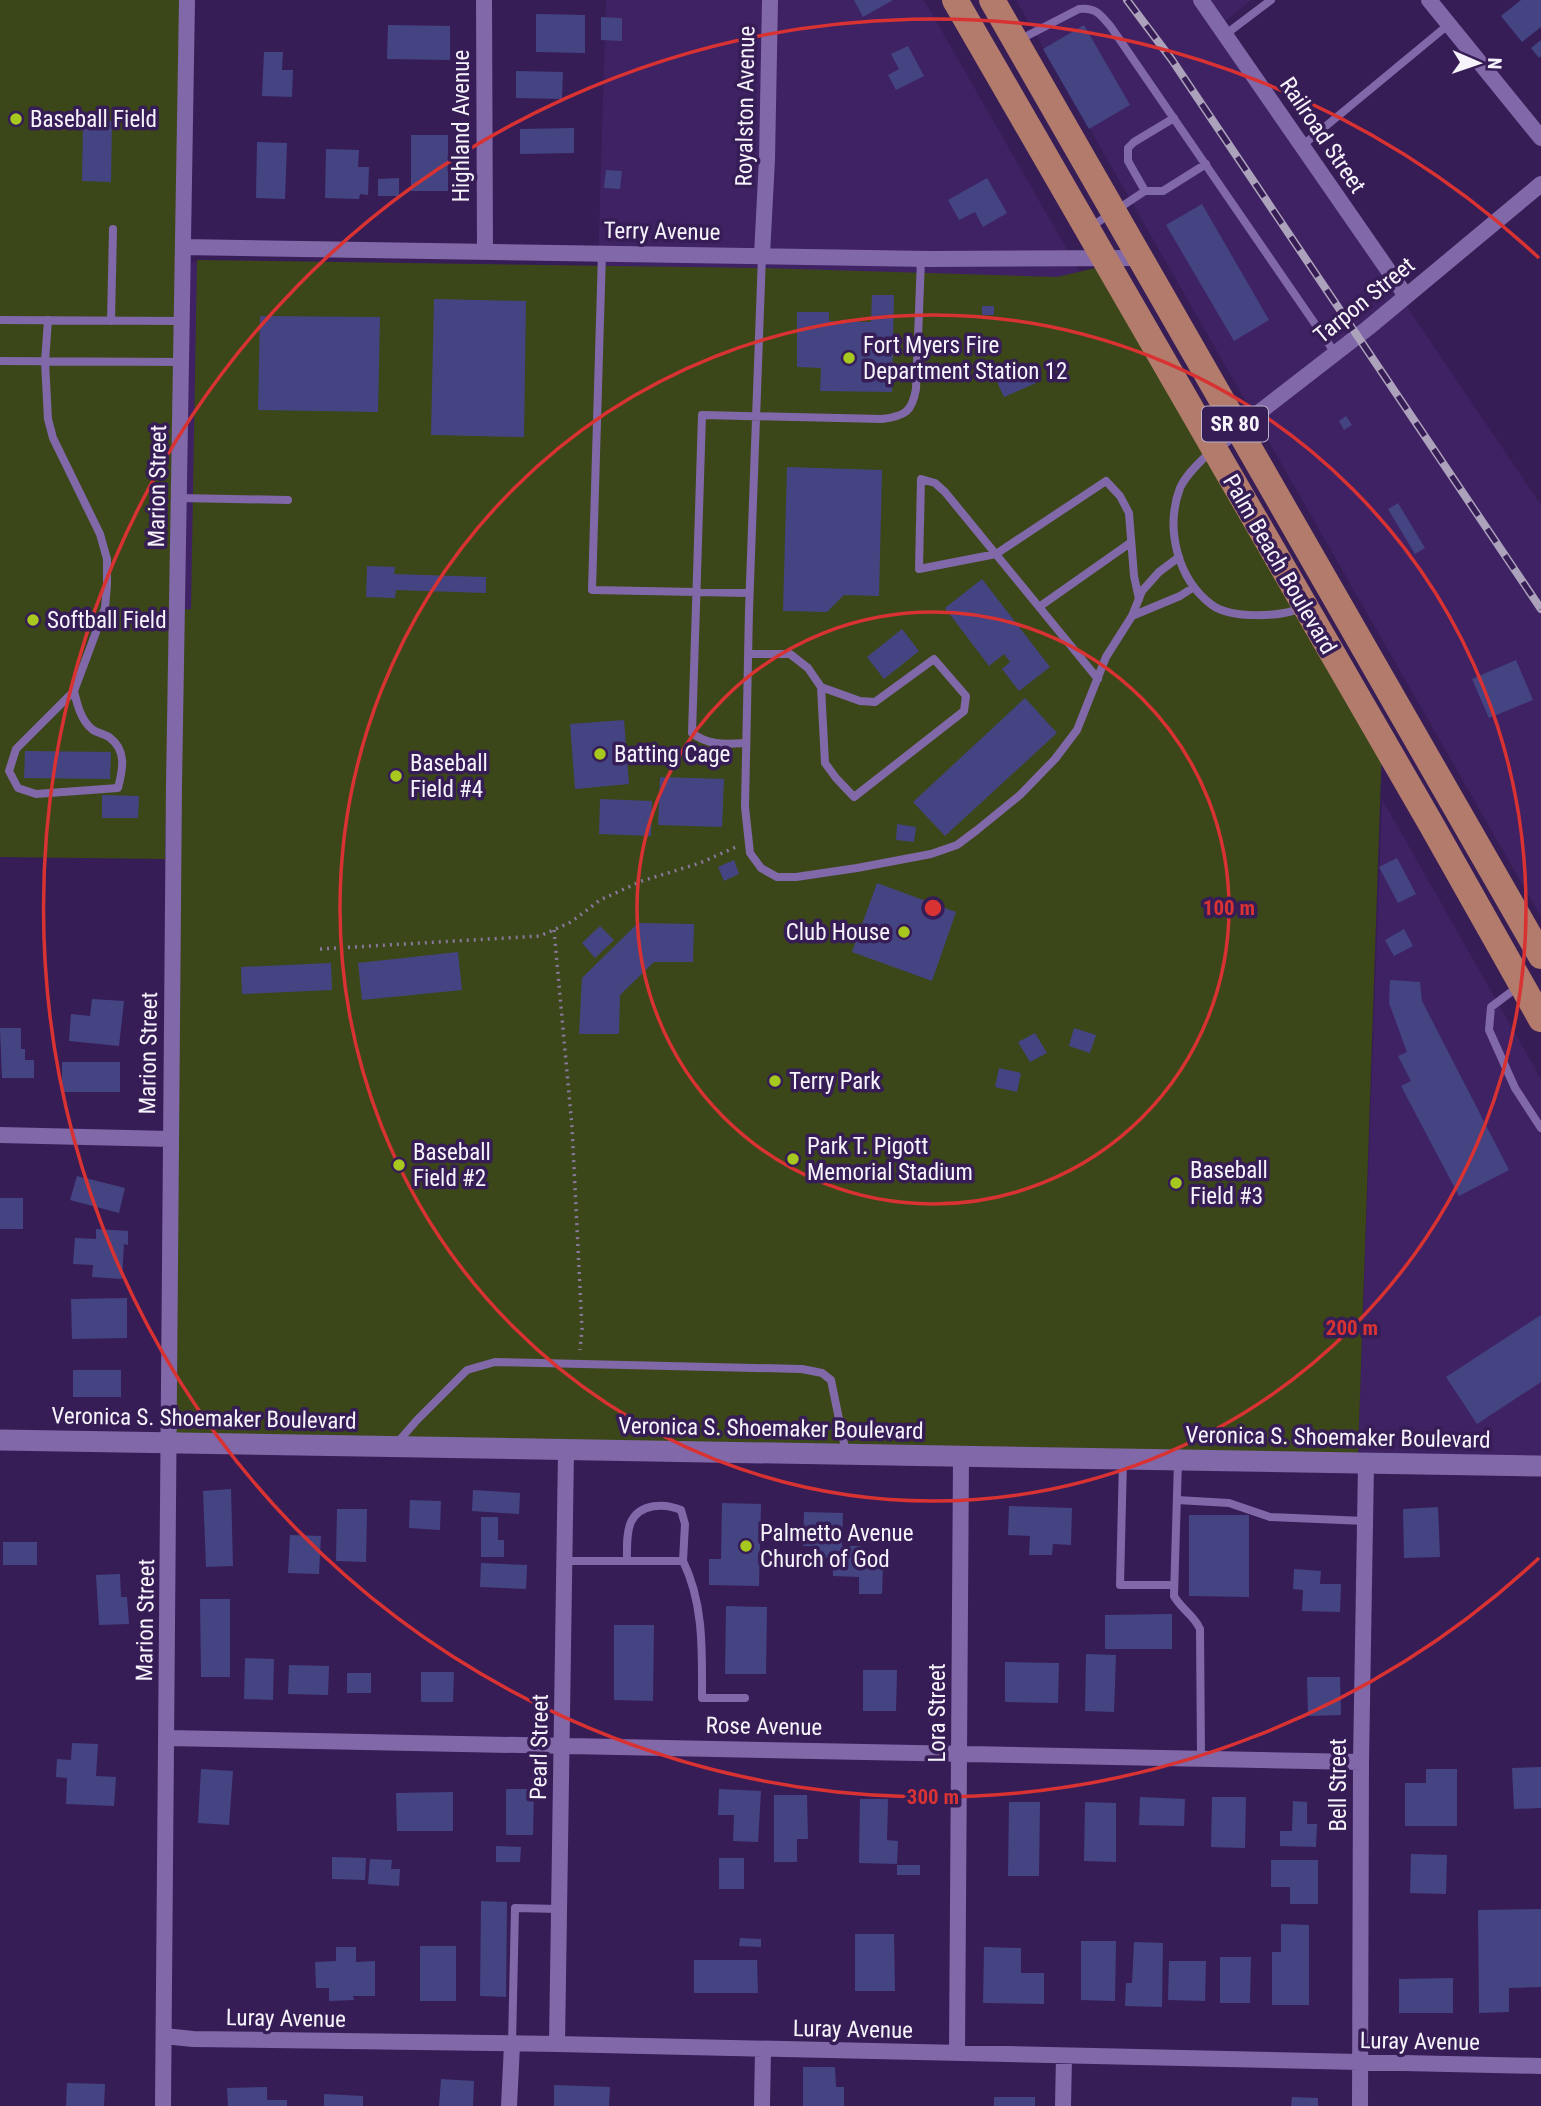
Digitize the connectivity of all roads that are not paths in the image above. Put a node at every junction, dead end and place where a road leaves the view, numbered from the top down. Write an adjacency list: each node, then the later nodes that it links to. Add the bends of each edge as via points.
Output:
1 (187, 0): 21 (street, Marion Street)
2 (484, 0): 22 (street, Highland Avenue)
3 (770, 0): 24 (street, Royalston Avenue)
4 (955, 0): 20 (main road, Palm Beach Boulevard / SR 80)
5 (992, 0): 11 (main road, Palm Beach Boulevard / SR 80)
6 (1201, 0): 10 (street, Railroad Street)
7 (1270, 0): 10 (lane)
8 (1429, 0): 9 (street)
9 (1448, 24): 13 (street); 14 (lane)
10 (1226, 34): 14 (street, Railroad Street)
11 (1016, 42): 12 (lane, via 1079,9 1098,11); 18 (main road, Palm Beach Boulevard / SR 80)
12 (1174, 118): 15 (lane); 17 (lane, via 1128,148 1128,161)
13 (1541, 138)
14 (1303, 145): 28 (street, Railroad Street)
15 (1206, 164): 17 (lane, via 1163,191); 33 (lane)
16 (1541, 184): 28 (street, Tarpon Street)
17 (1145, 191): 18 (lane)
18 (1114, 212): 20 (lane); 26 (main road, Palm Beach Boulevard / SR 80)
19 (113, 229): 31 (lane)
20 (1087, 229): 25 (main road, Palm Beach Boulevard / SR 80)
21 (183, 247): 22 (street, Terry Avenue); 32 (street, Marion Street)
22 (485, 251): 23 (street, Terry Avenue)
23 (602, 253): 24 (street, Terry Avenue); 46 (lane, via 592,590)
24 (762, 255): 27 (street, Terry Avenue); 37 (lane)
25 (1104, 258): 26 (street, Terry Avenue); 27 (street, Terry Avenue); 39 (main road, Palm Beach Boulevard / SR 80)
26 (1140, 258): 38 (main road, Palm Beach Boulevard / SR 80)
27 (921, 259): 37 (lane, via 916,389 907,412 882,419)
28 (1406, 296): 33 (street, Tarpon Street)
29 (0, 320): 30 (lane)
30 (48, 320): 31 (lane); 35 (lane)
31 (111, 321): 32 (lane)
32 (183, 321): 36 (street, Marion Street)
33 (1335, 353): 38 (street, Tarpon Street)
34 (0, 361): 35 (lane)
35 (45, 362): 36 (lane); 55 (lane, via 53,438 100,534 107,559 105,608)
36 (182, 362): 40 (street, Marion Street)
37 (756, 416): 46 (lane, via 702,415); 47 (lane)
38 (1238, 429): 39 (street, Tarpon Street); 58 (main road, Palm Beach Boulevard / SR 80)
39 (1213, 448): 44 (lane, via 1181,486 1173,532); 50 (main road, Palm Beach Boulevard / SR 80)
40 (180, 498): 41 (lane); 64 (street, Marion Street)
41 (288, 500)
42 (1130, 543): 43 (lane, via 1129,513 1106,481); 48 (lane); 49 (lane)
43 (996, 554): 43 (lane, via 945,492 921,479 919,569); 49 (lane)
44 (1179, 557): 45 (lane); 48 (lane, via 1159,572)
45 (1194, 587): 50 (lane, via 1213,607 1234,613 1271,615); 51 (lane)
46 (697, 592): 47 (lane); 56 (lane, via 692,733 718,744)
47 (749, 593): 52 (lane)
48 (1139, 599): 51 (lane)
49 (1039, 607): 53 (lane)
50 (1304, 607): 57 (main road, Palm Beach Boulevard / SR 80)
51 (1132, 616): 53 (lane)
52 (748, 654): 54 (lane, via 790,654 808,668); 56 (lane)
53 (1097, 679): 56 (lane, via 1077,730 1055,759 1020,795 957,845 931,854 796,877 777,877 761,868 748,843)
54 (821, 687): 54 (lane, via 825,763 854,797 964,711 966,696 934,659 875,702)
55 (74, 691): 55 (lane, via 16,749 9,771 18,788 36,794 118,788 123,761 119,747 93,730 79,711)
56 (746, 743)
57 (1431, 824): 58 (main road, via 1462,848 1504,919); 60 (main road, Palm Beach Boulevard / SR 80)
58 (1530, 928): 59 (main road, Palm Beach Boulevard / SR 80)
59 (1541, 956)
60 (1531, 989): 61 (main road, Palm Beach Boulevard / SR 80); 62 (lane, via 1491,1007 1489,1030 1515,1088)
61 (1541, 1019)
62 (1541, 1128)
63 (0, 1135): 64 (street)
64 (170, 1139): 66 (street, Marion Street)
65 (0, 1440): 66 (street, Veronica S. Shoemaker Boulevard)
66 (168, 1443): 67 (street, Veronica S. Shoemaker Boulevard); 82 (street, Marion Street)
67 (394, 1448): 68 (street, Veronica S. Shoemaker Boulevard); 69 (lane, via 467,1370 495,1362 822,1373 831,1380)
68 (566, 1451): 69 (street, Veronica S. Shoemaker Boulevard); 77 (street, Pearl Street)
69 (847, 1455): 70 (street, Veronica S. Shoemaker Boulevard)
70 (961, 1457): 71 (street, Veronica S. Shoemaker Boulevard); 84 (street, Lora Street)
71 (1124, 1460): 72 (street, Veronica S. Shoemaker Boulevard); 80 (lane, via 1120,1585)
72 (1178, 1461): 73 (street, Veronica S. Shoemaker Boulevard); 75 (lane)
73 (1366, 1465): 74 (street, Veronica S. Shoemaker Boulevard); 76 (street, Bell Street)
74 (1541, 1466)
75 (1177, 1500): 76 (lane, via 1230,1503 1270,1517); 80 (lane)
76 (1365, 1521): 86 (street, Bell Street)
77 (565, 1561): 78 (lane); 83 (street, Pearl Street)
78 (627, 1561): 79 (lane); 79 (lane, via 631,1521 642,1509 672,1506 681,1510 685,1524)
79 (682, 1561): 81 (lane, via 698,1602 702,1698)
80 (1174, 1585): 85 (lane, via 1174,1596 1200,1629)
81 (745, 1698)
82 (166, 1738): 83 (street, Rose Avenue); 88 (street, Marion Street)
83 (561, 1745): 84 (street, Rose Avenue); 87 (street, Pearl Street)
84 (960, 1752): 85 (street, Rose Avenue); 92 (street, Lora Street)
85 (1200, 1758): 86 (street, Rose Avenue)
86 (1361, 1762): 94 (street, Bell Street)
87 (559, 1909): 89 (lane, via 515,1908); 90 (street, Pearl Street)
88 (164, 2036): 89 (street, Luray Avenue); 96 (street, Marion Street)
89 (512, 2045): 90 (street, Luray Avenue); 97 (street)
90 (557, 2045): 91 (street, Luray Avenue)
91 (763, 2050): 92 (street, Luray Avenue); 98 (street)
92 (957, 2053): 93 (street, Luray Avenue)
93 (1064, 2056): 94 (street, Luray Avenue); 99 (street)
94 (1360, 2063): 95 (street, Luray Avenue); 100 (street, Bell Street)
95 (1541, 2066)
96 (163, 2106)
97 (509, 2106)
98 (762, 2106)
99 (1063, 2106)
100 (1360, 2106)

